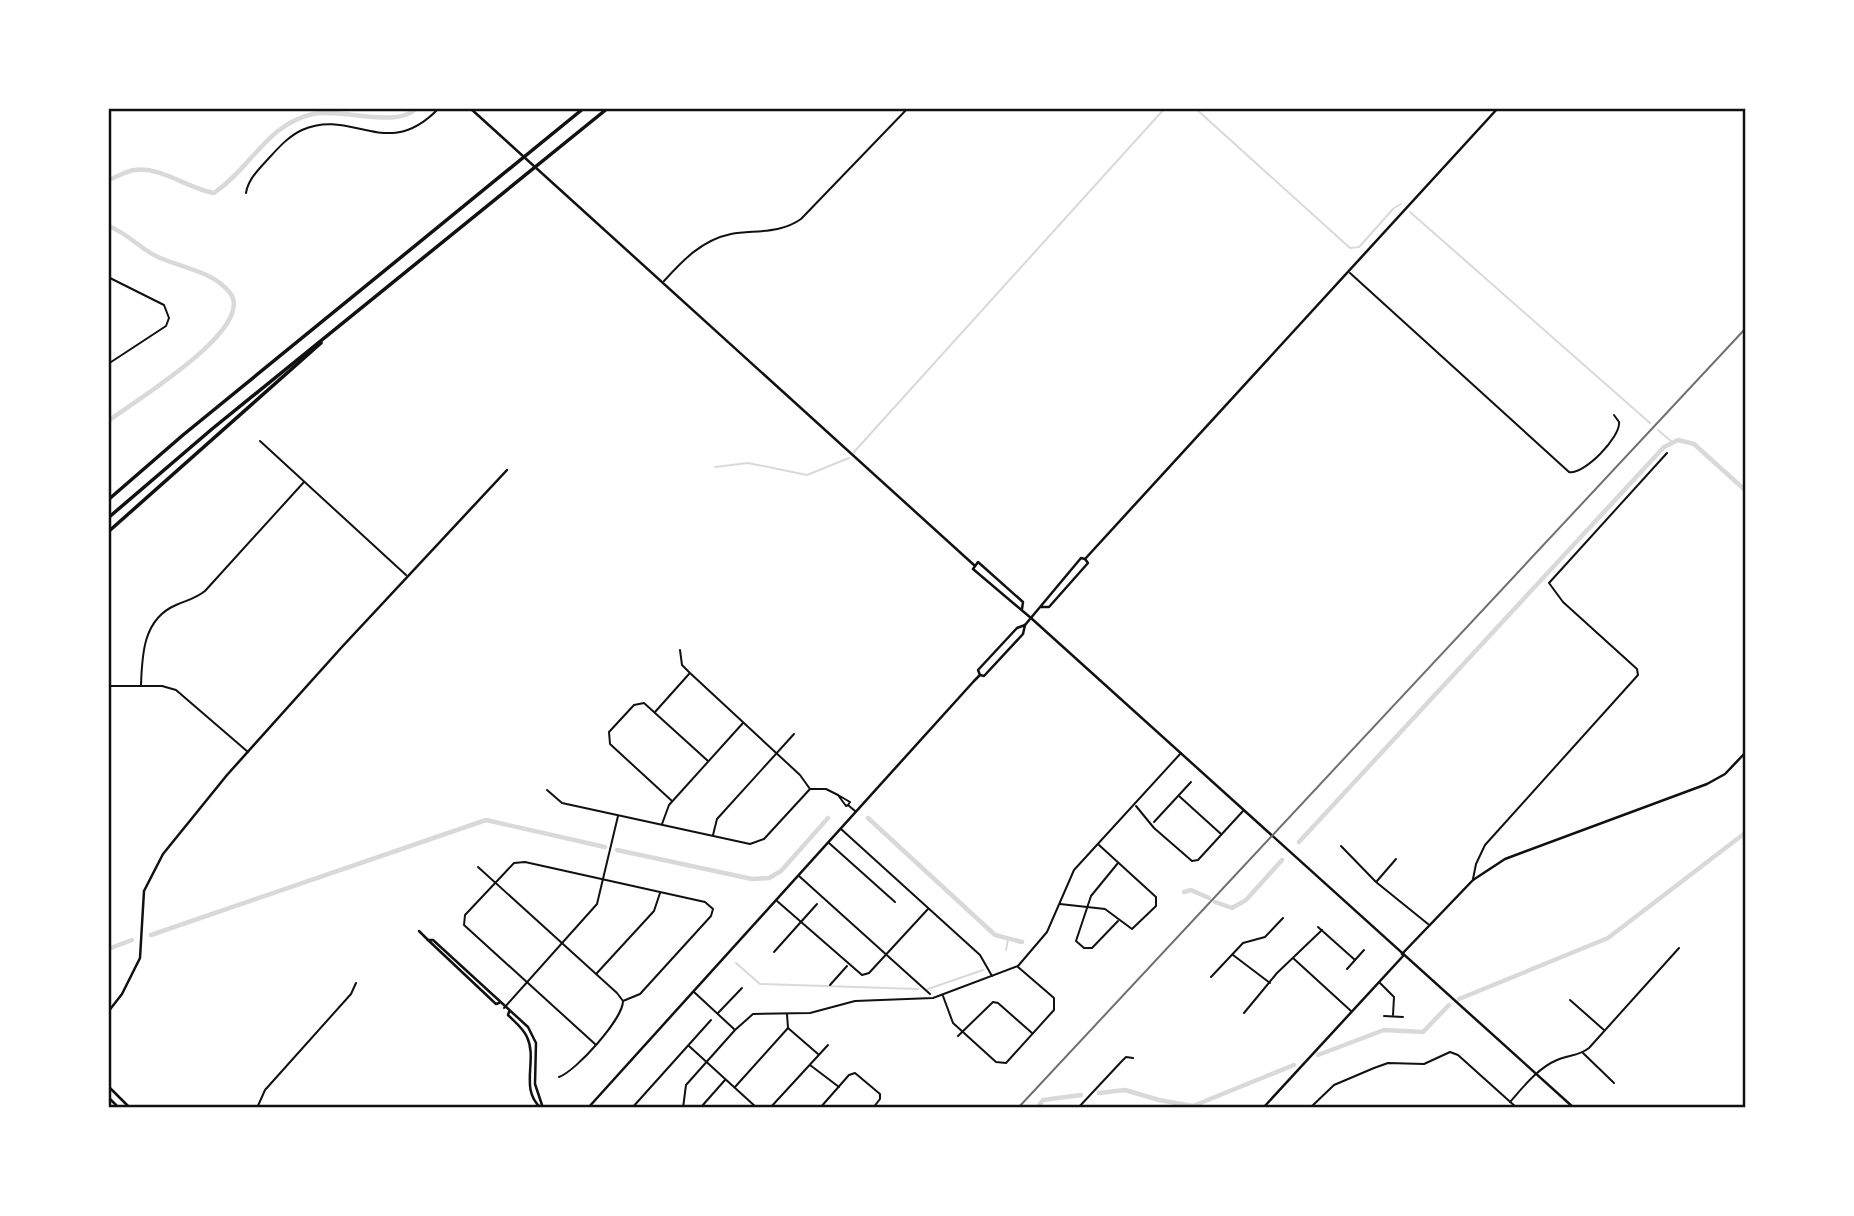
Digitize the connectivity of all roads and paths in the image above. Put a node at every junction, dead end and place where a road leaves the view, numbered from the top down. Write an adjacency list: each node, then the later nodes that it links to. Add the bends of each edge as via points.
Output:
1 (439, 108): 7 (street, via 421,126 400,133 329,125 301,131 258,171)
2 (470, 108): 10 (street)
3 (584, 108): 18 (highway)
4 (608, 108): 11 (highway)
5 (908, 108): 10 (street, via 802,219 780,229 709,241)
6 (1498, 108): 8 (street)
7 (246, 193)
8 (1349, 272): 13 (street, via 1569,472 1584,469 1618,433); 21 (street)
9 (108, 277): 12 (street, via 164,305 169,313 166,326)
10 (662, 284): 22 (street)
11 (365, 304): 19 (highway); 20 (highway)
12 (108, 364)
13 (1614, 415)
14 (260, 441): 17 (street)
15 (1667, 453): 63 (street, via 1549,583 1638,675 1485,845)
16 (508, 470): 23 (street)
17 (304, 482): 23 (street); 31 (street, via 205,591 168,609 152,626 144,643)
18 (108, 500)
19 (108, 518)
20 (108, 532)
21 (1085, 559): 24 (street, via 1068,572); 24 (street, via 1088,563 1049,607)
22 (974, 565): 25 (street, via 973,569); 25 (street, via 978,562 1023,602)
23 (408, 576): 36 (street)
24 (1041, 607): 26 (street)
25 (1022, 609): 26 (street)
26 (1031, 618): 27 (street); 38 (street)
27 (1025, 625): 30 (street, via 1023,634); 30 (street, via 985,662 978,670)
28 (680, 650): 29 (street, via 682,665)
29 (690, 673): 33 (street); 34 (street)
30 (980, 675): 48 (street)
31 (141, 685): 32 (street); 36 (street, via 181,692)
32 (108, 686)
33 (655, 712): 40 (street); 45 (street, via 641,703 609,732 608,739)
34 (743, 722): 37 (street); 40 (street)
35 (794, 734): 37 (street)
36 (248, 752): 107 (street, via 155,869 141,908 140,958)
37 (777, 753): 42 (street); 54 (street, via 717,820)
38 (1181, 753): 46 (street); 47 (street)
39 (1745, 753): 63 (street, via 1725,774 1707,784 1505,859)
40 (708, 761): 45 (street)
41 (1191, 782): 44 (street)
42 (810, 789): 48 (street, via 826,789 849,802); 54 (street, via 764,839 752,844)
43 (547, 790): 49 (street, via 562,803)
44 (1179, 796): 50 (street); 53 (street)
45 (672, 801): 51 (street)
46 (1134, 805): 50 (street); 56 (street)
47 (1244, 810): 53 (street); 86 (street)
48 (856, 812): 52 (street)
49 (618, 816): 51 (street); 62 (street)
50 (1153, 824): 53 (street, via 1194,861)
51 (662, 825): 54 (street)
52 (841, 829): 55 (street); 72 (street)
53 (1221, 834)
54 (712, 836)
55 (828, 842): 61 (street); 68 (street)
56 (1098, 844): 59 (street); 70 (street, via 1074,870)
57 (1341, 846): 65 (street)
58 (1396, 859): 65 (street)
59 (1118, 862): 71 (street, via 1094,890); 74 (street, via 1158,901 1132,929)
60 (478, 867): 64 (street)
61 (798, 876): 67 (street); 84 (street)
62 (604, 880): 64 (street, via 525,862 514,863); 66 (street); 80 (street, via 597,904)
63 (1473, 880): 76 (street)
64 (495, 882): 80 (street); 97 (street, via 463,923)
65 (1376, 882): 76 (street)
66 (660, 892): 92 (street, via 654,911); 105 (street, via 705,902 713,909 711,916 640,994)
67 (776, 900): 75 (street); 101 (street)
68 (895, 902)
69 (817, 904): 75 (street)
70 (1059, 904): 71 (street); 90 (street, via 1047,932)
71 (1087, 907): 74 (street, via 1105,909); 74 (street, via 1076,939 1088,949)
72 (928, 908): 84 (street); 94 (street, via 980,955)
73 (1283, 918): 85 (street, via 1265,937 1243,943)
74 (1119, 920)
75 (800, 922): 83 (street); 89 (street)
76 (1429, 925): 86 (street)
77 (1318, 927): 78 (street)
78 (1322, 930): 87 (street); 88 (street)
79 (419, 932): 106 (street)
80 (563, 943): 92 (street); 97 (street)
81 (1679, 948): 119 (street)
82 (1364, 950): 88 (street)
83 (774, 952)
84 (886, 954): 89 (street, via 869,973 862,975); 102 (street)
85 (1232, 954): 93 (street); 98 (street)
86 (1403, 954): 95 (street); 130 (street)
87 (1292, 958): 98 (street); 108 (street)
88 (1355, 960): 91 (street)
89 (848, 965): 99 (street)
90 (1018, 966): 94 (street); 120 (street, via 1056,1004)
91 (1347, 969)
92 (596, 974): 105 (street)
93 (1211, 977)
94 (992, 978): 103 (street)
95 (1379, 982): 108 (street); 112 (street, via 1394,997)
96 (356, 983): 145 (street, via 265,1090)
97 (527, 983): 106 (street); 122 (street)
98 (1270, 983): 110 (street)
99 (830, 985)
100 (742, 988): 111 (street)
101 (693, 992): 111 (street); 147 (street)
102 (930, 994)
103 (943, 996): 109 (street, via 855,1001 810,1013); 118 (street, via 949,1016)
104 (1570, 1000): 119 (street)
105 (623, 1001): 122 (street, via 620,1017)
106 (504, 1008): 146 (street, via 527,1036 532,1052 531,1095)
107 (108, 1012)
108 (1351, 1012): 155 (street)
109 (786, 1013): 116 (street); 117 (street, via 754,1014)
110 (1244, 1013)
111 (718, 1014): 117 (street)
112 (1393, 1015): 113 (street); 114 (street)
113 (1384, 1016)
114 (1403, 1017)
115 (711, 1020): 123 (street)
116 (788, 1028): 126 (street); 135 (street)
117 (735, 1030): 128 (street)
118 (962, 1031): 120 (street, via 993,1002); 120 (street, via 1003,1064); 121 (street)
119 (1604, 1031): 125 (street)
120 (1033, 1034)
121 (958, 1036)
122 (595, 1044): 131 (street)
123 (688, 1045): 128 (street); 148 (street)
124 (828, 1045): 126 (street)
125 (1583, 1053): 130 (street, via 1557,1060); 133 (street)
126 (818, 1055): 129 (street)
127 (1133, 1058): 139 (street, via 1121,1062)
128 (707, 1062): 132 (street); 149 (street, via 687,1085)
129 (809, 1065): 136 (street); 151 (street)
130 (1536, 1073): 138 (street); 157 (street)
131 (559, 1077)
132 (726, 1079): 135 (street); 140 (street)
133 (1614, 1083)
134 (108, 1086): 144 (street)
135 (735, 1087): 150 (street)
136 (839, 1087): 141 (street, via 853,1073 858,1074 880,1096); 152 (street)
137 (108, 1097): 143 (street)
138 (1510, 1102): 142 (street, via 1450,1052 1424,1064 1388,1063 1374,1068 1334,1085); 156 (street)
139 (1083, 1103): 153 (street); 154 (street)
140 (702, 1106)
141 (875, 1107)
142 (1310, 1107)
143 (119, 1108)
144 (130, 1108)
145 (257, 1108)
146 (542, 1108)
147 (588, 1108)
148 (632, 1108)
149 (683, 1108)
150 (757, 1108)
151 (770, 1108)
152 (820, 1108)
153 (1079, 1108)
154 (1088, 1108)
155 (1264, 1108)
156 (1517, 1108)
157 (1574, 1108)

